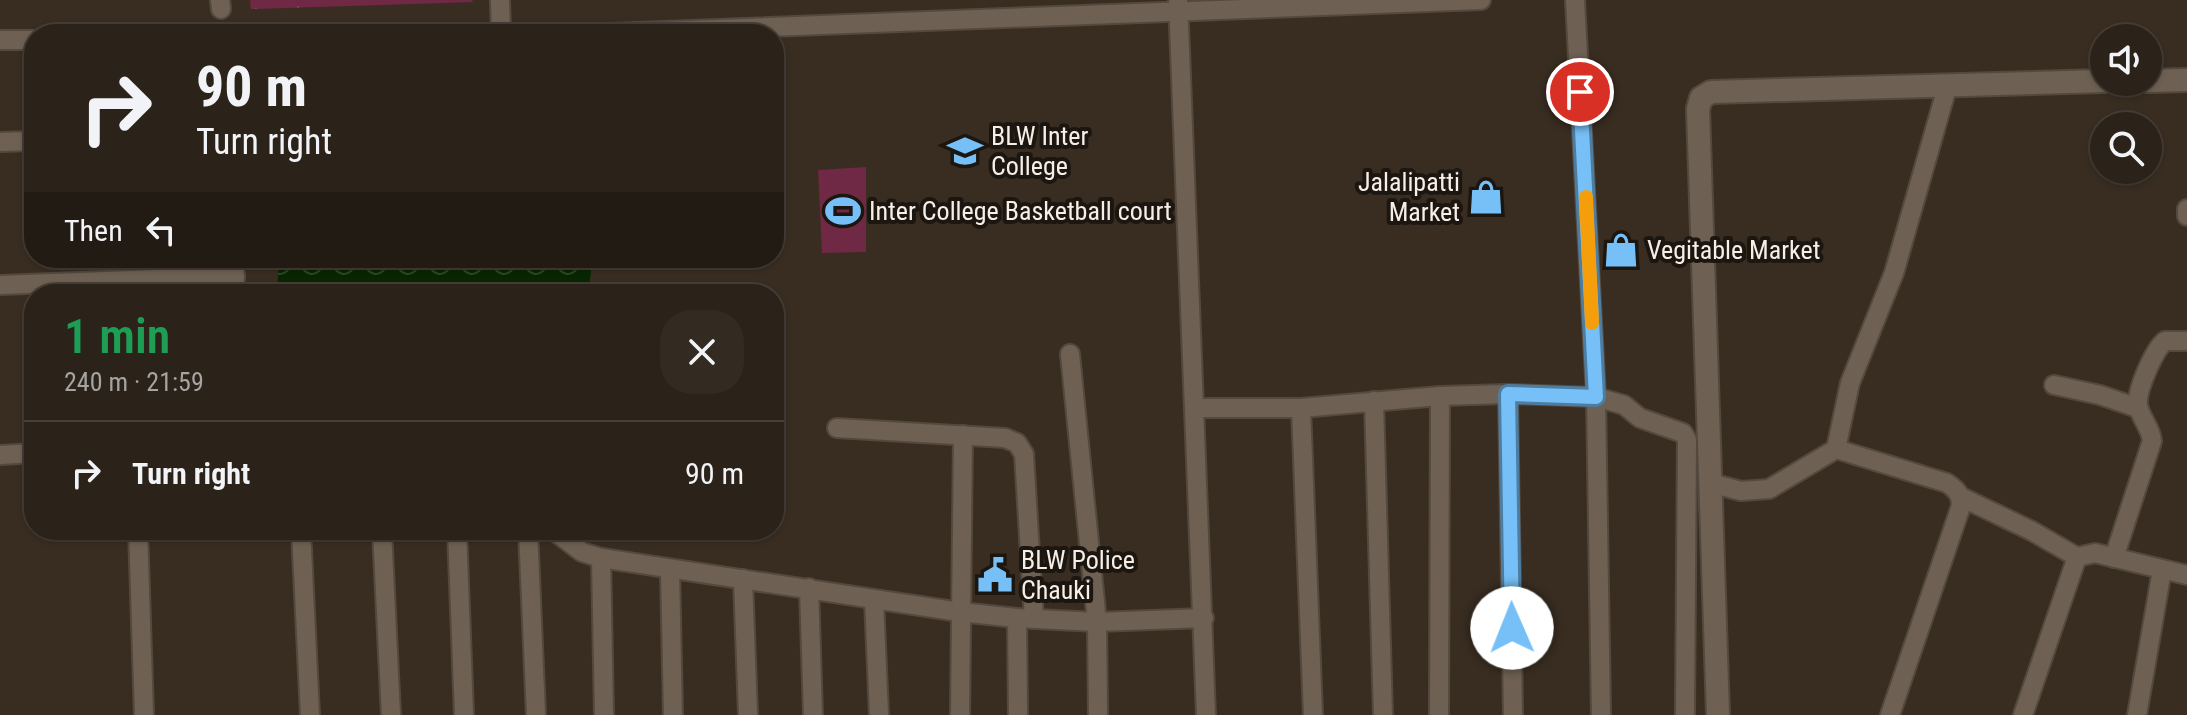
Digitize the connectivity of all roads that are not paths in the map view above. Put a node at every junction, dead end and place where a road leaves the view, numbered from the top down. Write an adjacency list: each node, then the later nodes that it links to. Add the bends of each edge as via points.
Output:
1 (500, 0): 5 (street)
2 (1481, 0): 4 (street)
3 (1575, 0): 26 (street)
4 (1178, 7): 6 (street); 28 (street)
5 (501, 24)
6 (784, 25)
7 (0, 40): 8 (street)
8 (24, 40)
9 (2187, 80): 11 (street)
10 (2090, 81): 12 (street)
11 (2162, 81)
12 (1948, 84): 33 (street, via 1894,273 1850,383); 36 (street, via 1711,92 1701,98)
13 (24, 141): 14 (street)
14 (0, 142)
15 (2187, 209): 16 (street)
16 (2187, 216)
17 (235, 276): 19 (street)
18 (24, 284): 20 (street)
19 (26, 284)
20 (0, 285)
21 (2187, 341): 30 (street, via 2165,341 2158,347)
22 (1070, 354): 56 (street)
23 (2054, 385): 30 (street)
24 (1508, 394): 25 (street); 26 (street); 74 (street)
25 (1440, 396): 27 (street); 73 (street)
26 (1596, 397): 75 (street); 76 (street, via 1624,405 1640,418 1683,433 1687,440)
27 (1374, 401): 29 (street); 72 (street)
28 (1195, 408): 29 (street); 55 (street)
29 (1301, 408): 71 (street)
30 (2138, 408): 46 (street, via 2152,441)
31 (837, 428): 32 (street)
32 (963, 435): 53 (street); 54 (street, via 1005,438 1024,454)
33 (1836, 449): 36 (street, via 1769,489 1741,491); 37 (street, via 1947,483)
34 (24, 454): 35 (street)
35 (0, 455)
36 (1710, 483): 77 (street)
37 (1961, 497): 44 (street); 78 (street)
38 (138, 540): 57 (street)
39 (301, 540): 58 (street)
40 (382, 540): 59 (street)
41 (457, 540): 60 (street)
42 (528, 540): 61 (street)
43 (566, 540): 45 (street)
44 (2077, 557): 46 (street, via 2095,553); 79 (street)
45 (601, 558): 47 (street); 62 (street)
46 (2114, 558): 48 (street)
47 (670, 569): 50 (street); 63 (street)
48 (2162, 570): 49 (street); 80 (street)
49 (2187, 575)
50 (743, 579): 51 (street); 64 (street)
51 (809, 588): 52 (street); 65 (street)
52 (874, 600): 53 (street); 66 (street)
53 (960, 612): 54 (street); 67 (street)
54 (1026, 618): 56 (street); 68 (street)
55 (1204, 618): 56 (street); 70 (street)
56 (1097, 622): 69 (street)
57 (144, 715)
58 (310, 715)
59 (391, 715)
60 (464, 715)
61 (536, 715)
62 (604, 715)
63 (673, 715)
64 (748, 715)
65 (813, 715)
66 (879, 715)
67 (960, 715)
68 (1018, 715)
69 (1098, 715)
70 (1206, 715)
71 (1313, 715)
72 (1383, 715)
73 (1439, 715)
74 (1513, 715)
75 (1601, 715)
76 (1685, 715)
77 (1718, 715)
78 (1890, 715)
79 (2023, 715)
80 (2137, 715)

